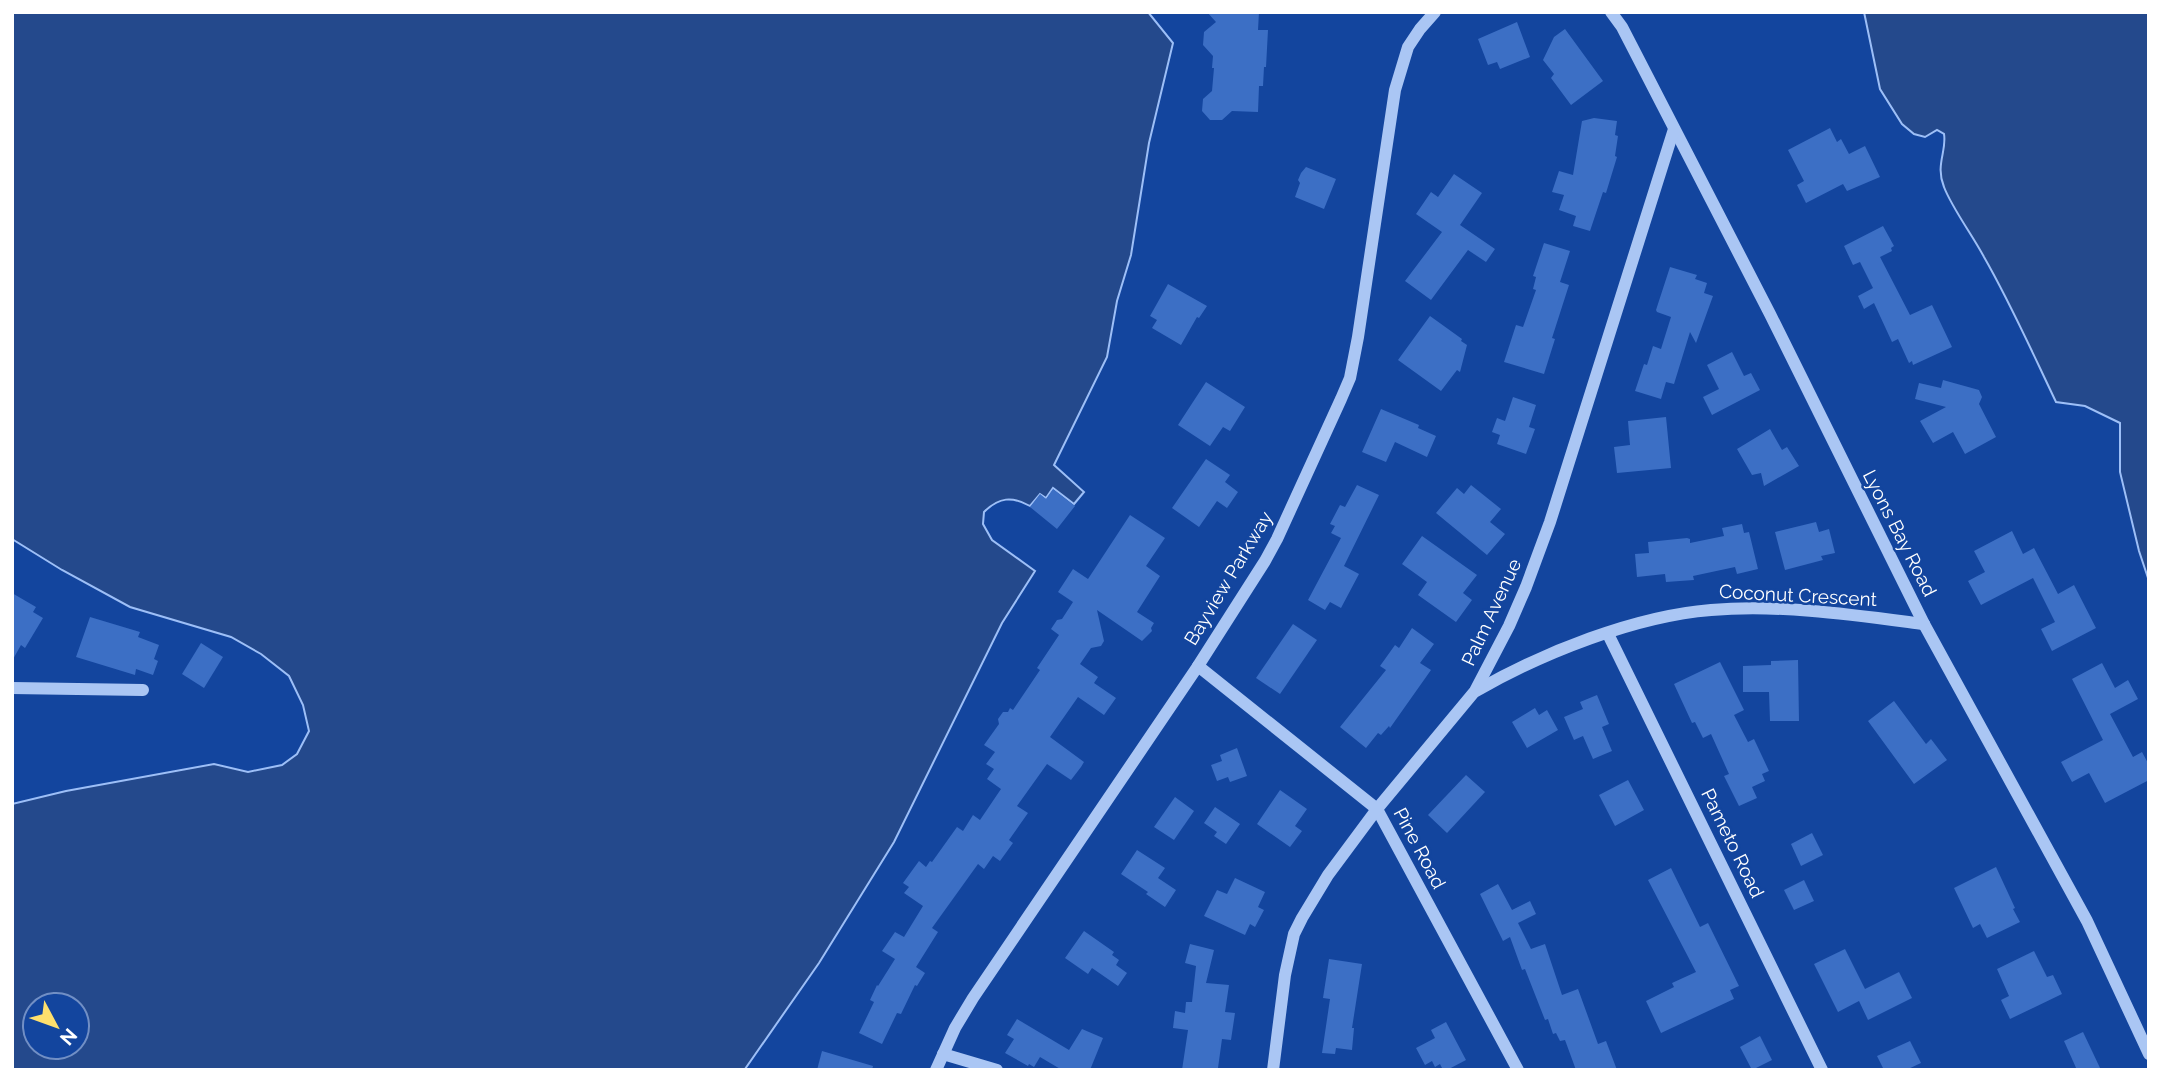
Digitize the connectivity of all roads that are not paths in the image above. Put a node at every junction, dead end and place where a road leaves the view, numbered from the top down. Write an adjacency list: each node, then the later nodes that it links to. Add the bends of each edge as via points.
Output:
1 (1435, 12): 6 (street, Bayview Parkway, via 1408,47 1395,90 1350,378 1277,539)
2 (1611, 12): 3 (street, Lyons Bay Road)
3 (1674, 129): 4 (street, Lyons Bay Road); 9 (street, Palm Avenue, via 1550,523 1527,587)
4 (1924, 624): 5 (street, Coconut Crescent, via 1736,608 1678,615); 12 (street, Lyons Bay Road, via 2087,921)
5 (1608, 634): 9 (street, Coconut Crescent, via 1534,661); 17 (street, Pameto Road)
6 (1198, 666): 10 (street, Pine Road); 11 (street, Bayview Parkway, via 972,998)
7 (12, 688): 8 (street)
8 (143, 690)
9 (1475, 691): 10 (street, Palm Avenue)
10 (1377, 808): 15 (street, Palm Avenue, via 1328,875 1294,934); 16 (street, Pine Road)
11 (943, 1054): 13 (street, Bayview Parkway); 14 (street)
12 (2149, 1054)
13 (936, 1070)
14 (997, 1070)
15 (1273, 1070)
16 (1518, 1070)
17 (1822, 1070)

